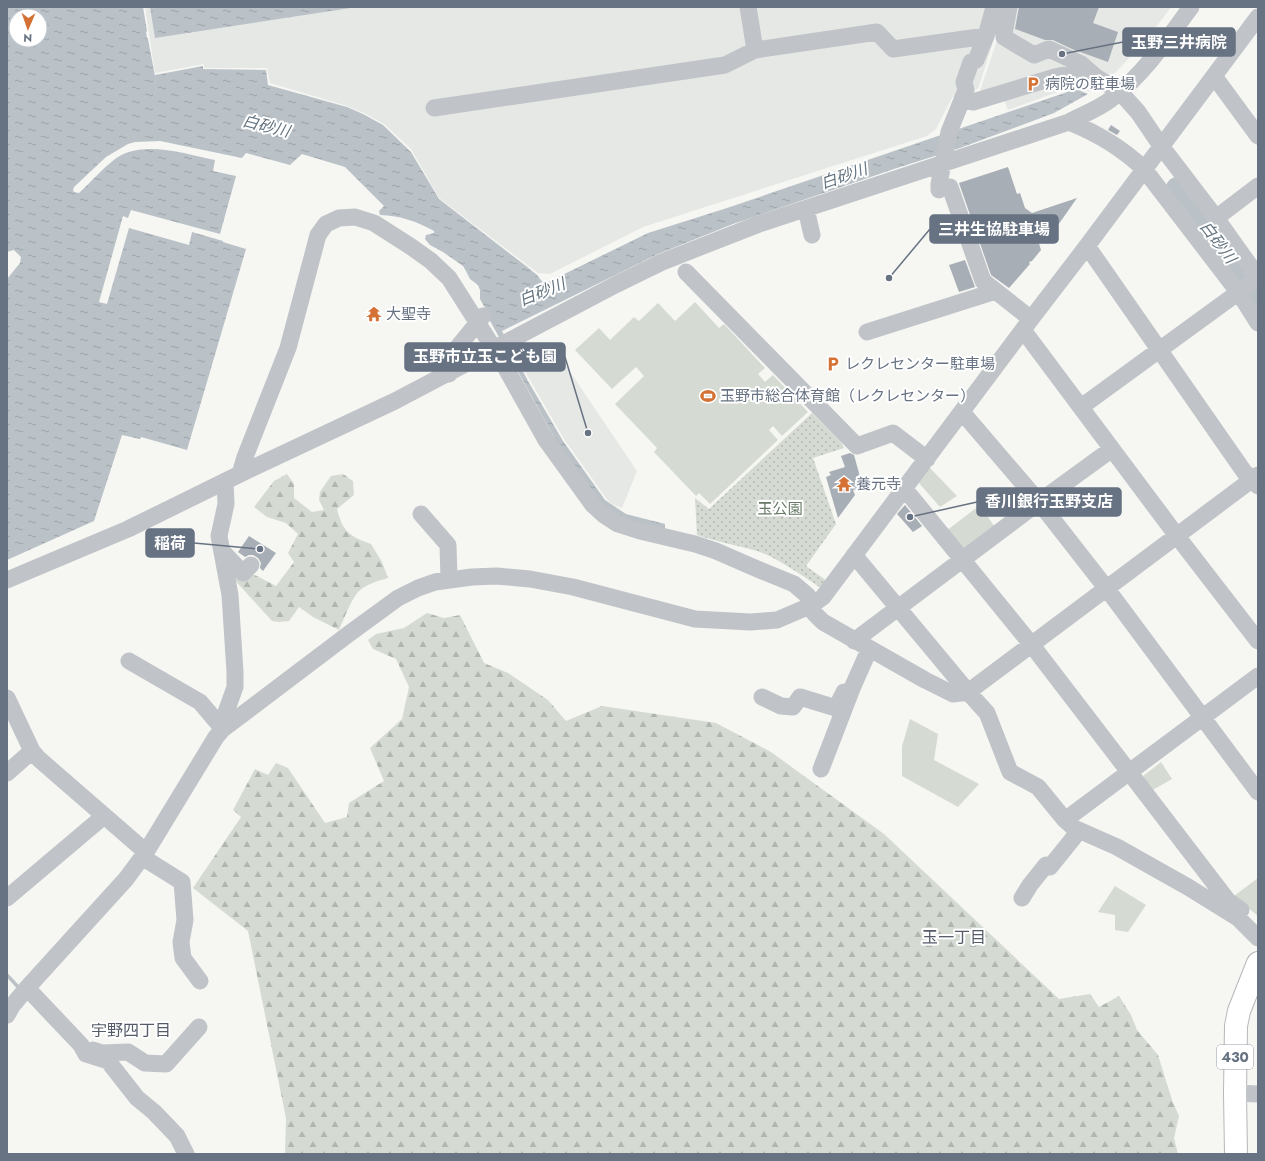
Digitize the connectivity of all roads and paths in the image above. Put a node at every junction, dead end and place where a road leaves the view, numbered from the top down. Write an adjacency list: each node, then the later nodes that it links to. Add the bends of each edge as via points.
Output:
1 (748, 7): 7 (street)
2 (994, 7): 6 (street)
3 (1009, 7): 8 (street, via 1004,34 1006,40 1034,55 1049,49 1081,64)
4 (1191, 7): 10 (street, via 1152,60)
5 (1258, 17): 9 (street)
6 (986, 36): 7 (street, via 893,49 877,32); 11 (street, via 976,60 971,62 964,82)
7 (755, 50): 12 (street, via 725,65)
8 (1090, 72): 10 (street); 11 (street, via 1055,77 973,102)
9 (1214, 76): 14 (street); 15 (street)
10 (1120, 92): 13 (street, via 1109,101); 15 (street, via 1138,112)
11 (964, 94): 16 (street, via 949,132)
12 (434, 108)
13 (1069, 122): 16 (street); 17 (street, via 1100,135)
14 (1258, 136)
15 (1161, 146): 17 (street); 20 (street)
16 (944, 159): 19 (street); 25 (street, via 945,189)
17 (1144, 169): 22 (street); 24 (street)
18 (1258, 186): 20 (street)
19 (806, 209): 21 (street); 30 (street, via 759,224 662,262)
20 (1216, 218): 24 (street)
21 (812, 235)
22 (1087, 246): 28 (street); 31 (street)
23 (686, 272): 36 (street, via 857,446 893,433)
24 (1250, 284): 27 (street); 31 (street)
25 (989, 286): 28 (street); 29 (street)
26 (480, 319): 30 (street); 32 (street, via 444,364); 37 (street, via 449,278 432,261 374,223 355,217 339,218 326,224 318,235 288,348 245,457)
27 (1258, 323)
28 (1027, 324): 33 (street); 34 (street)
29 (867, 332)
30 (502, 345): 32 (street); 50 (street, via 546,440 592,505 618,524 716,551 794,584 808,596)
31 (1158, 349): 33 (street); 38 (street, via 1245,473)
32 (449, 374): 37 (street)
33 (1081, 407): 35 (street)
34 (962, 412): 36 (street); 40 (street)
35 (1112, 449): 40 (street); 42 (street)
36 (927, 459): 39 (street)
37 (233, 478): 43 (street, via 219,536); 48 (street, via 128,529)
38 (1256, 480): 42 (street)
39 (904, 488): 44 (street); 45 (street)
40 (1039, 502): 45 (street); 49 (street)
41 (421, 514): 47 (street, via 448,545)
42 (1177, 536): 49 (street); 53 (street)
43 (222, 551): 46 (street, via 243,572); 63 (street, via 230,595 235,672 235,687)
44 (854, 555): 50 (street, via 823,597); 51 (street)
45 (962, 560): 51 (street); 54 (street)
46 (251, 565)
47 (450, 579): 50 (street, via 496,576 530,579 573,587 695,619 750,622 777,620); 63 (street, via 418,588 398,598)
48 (7, 580)
49 (1107, 589): 54 (street); 62 (street)
50 (812, 606): 52 (street, via 814,613 823,622)
51 (898, 609): 52 (street); 58 (street)
52 (854, 641): 55 (street)
53 (1258, 641)
54 (1032, 644): 58 (street); 66 (street)
55 (869, 650): 58 (street, via 953,694); 59 (street)
56 (129, 661): 63 (street, via 200,702)
57 (1258, 676): 62 (street)
58 (968, 692): 70 (street, via 987,714 1010,772 1038,787)
59 (850, 693): 60 (street, via 844,692 836,708 800,697 793,707 781,706); 65 (street)
60 (762, 697)
61 (7, 698): 64 (street)
62 (1202, 718): 66 (street); 68 (street)
63 (223, 729): 72 (street)
64 (32, 751): 67 (street); 69 (street)
65 (821, 769)
66 (1129, 771): 70 (street); 75 (street, via 1228,901)
67 (7, 773)
68 (1258, 792)
69 (104, 816): 72 (street); 73 (street)
70 (1065, 820): 71 (street)
71 (1079, 831): 74 (street, via 1050,868 1046,865); 76 (street, via 1117,847 1188,887 1238,918)
72 (144, 854): 78 (street, via 182,882 185,920 181,942 183,958); 79 (street, via 126,879)
73 (7, 898)
74 (1022, 898)
75 (1258, 922)
76 (1258, 938)
77 (1258, 964): 83 (highway, 430, via 1239,1011 1236,1026)
78 (200, 981)
79 (27, 988): 80 (street); 82 (street)
80 (7, 1015)
81 (199, 1027): 82 (street, via 166,1064 145,1063 128,1052 102,1054)
82 (81, 1045): 85 (street, via 86,1054 108,1061 137,1098 177,1136)
83 (1235, 1093): 84 (street); 86 (highway, 430)
84 (1258, 1094)
85 (186, 1154)
86 (1236, 1154)

